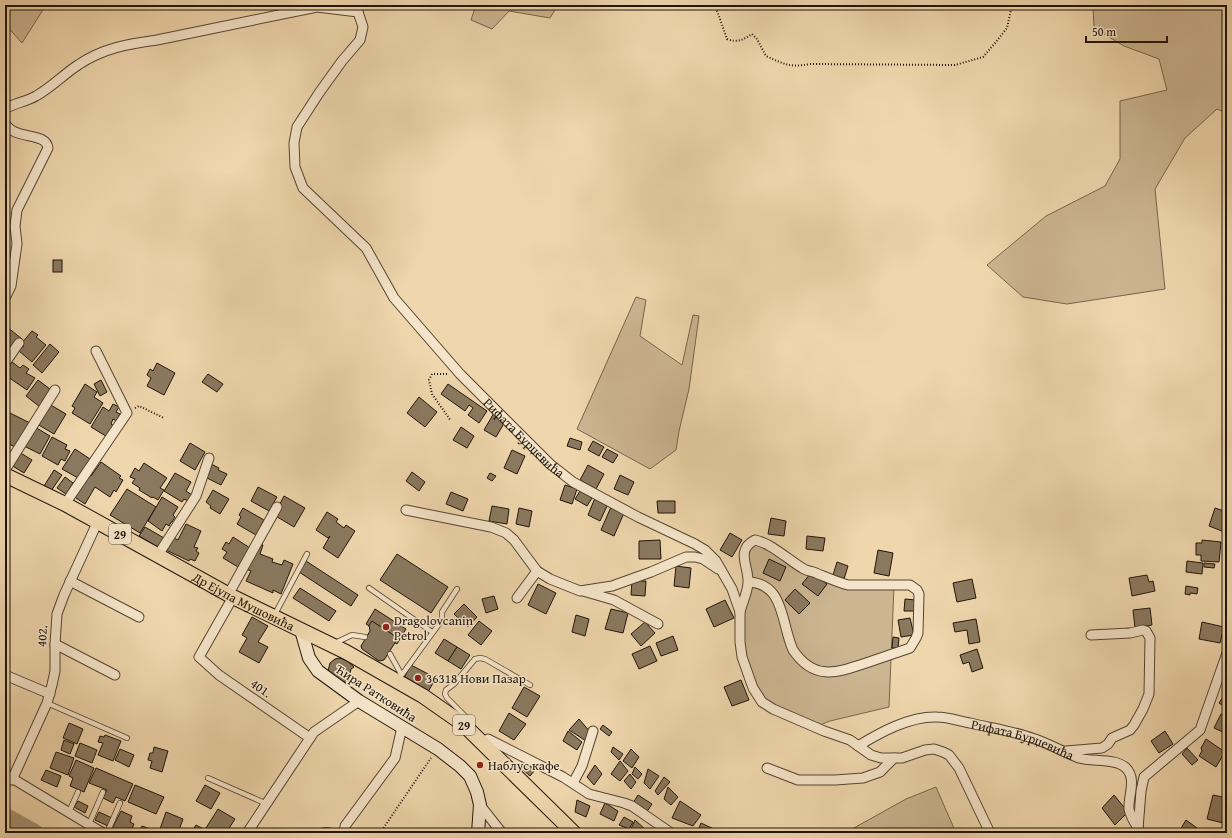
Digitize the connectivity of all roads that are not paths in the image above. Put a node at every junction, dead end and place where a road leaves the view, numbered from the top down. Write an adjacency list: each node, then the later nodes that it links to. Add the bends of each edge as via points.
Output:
1 (352, 5): 2 (street)
2 (358, 12): 3 (street, via 317,8 106,50 79,64 36,96); 20 (street, Рифата Бурџевића, via 363,27 360,40 342,61 297,127 294,143 295,167 303,188 366,248 394,298 460,374 550,464 573,482 700,547 716,561)
3 (5, 110)
4 (5, 123): 5 (street, via 15,132 42,138 47,142 48,148 17,210 17,244 11,286)
5 (5, 298)
6 (19, 343): 8 (street)
7 (96, 351): 13 (street, via 127,413)
8 (5, 362)
9 (55, 390): 11 (street)
10 (209, 458): 18 (street, via 196,496)
11 (5, 470)
12 (5, 475): 13 (main road, Др Ејупа Мушовића / 29)
13 (65, 504): 16 (main road, Др Ејупа Мушовића / 29)
14 (277, 507): 26 (street)
15 (406, 510): 19 (street, Рифата Бурџевића, via 491,527 506,533)
16 (98, 521): 18 (main road, Др Ејупа Мушовића / 29); 21 (street, 402.)
17 (307, 554): 30 (lane)
18 (158, 555): 26 (main road, Др Ејупа Мушовића / 29)
19 (537, 571): 25 (street, Рифата Бурџевића, via 550,579); 27 (street)
20 (725, 576): 25 (street, Рифата Бурџевића, via 716,567 695,557 686,558 612,586); 28 (street, Рифата Бурџевића)
21 (70, 581): 29 (street); 36 (street, 402., via 57,614)
22 (748, 582): 22 (street, Рифата Бурџевића, via 744,557 748,545 756,540 805,570 840,583 910,585 919,594 918,633 910,648 844,671 832,673 813,669 796,656 775,594 763,584); 28 (street, Рифата Бурџевића)
23 (369, 588): 33 (lane)
24 (457, 589): 33 (lane, via 442,612 442,620)
25 (580, 590): 31 (street, via 614,600)
26 (230, 596): 30 (main road, Др Ејупа Мушовића / 29); 51 (street, 401., via 199,657 219,675)
27 (517, 598)
28 (740, 612): 53 (street, Рифата Бурџевића, via 742,657 753,688 762,702 773,709 850,740)
29 (139, 617)
30 (274, 617): 32 (main road, Др Ејупа Мушовића / 29)
31 (658, 624)
32 (301, 630): 37 (main road, Др Ејупа Мушовића / 29); 45 (street, Ћира Ратковића, via 309,658 318,671)
33 (432, 632): 42 (lane)
34 (1091, 635): 54 (street, via 1143,630 1146,632 1150,638 1149,694 1130,730 1112,738 1106,747)
35 (365, 637): 37 (lane, via 352,635)
36 (54, 644): 41 (street); 44 (street, 402., via 54,671)
37 (332, 645): 42 (main road, 29)
38 (1227, 653): 68 (street, Рифата Бурџевића, via 1200,730 1144,778 1141,791)
39 (390, 654): 42 (lane)
40 (5, 675): 44 (street)
41 (115, 675)
42 (399, 677): 52 (main road, 29)
43 (530, 685): 47 (lane, via 485,659 475,659 445,694)
44 (50, 694): 46 (street, 402.)
45 (358, 701): 48 (street, Ћира Ратковића); 51 (street, via 314,732)
46 (47, 703): 50 (lane); 57 (street, 402.)
47 (473, 724)
48 (402, 727): 64 (street, Ћира Ратковића, via 460,766 470,776); 67 (street, via 395,758)
49 (593, 731): 59 (street, via 582,766)
50 (127, 738)
51 (310, 738): 63 (street)
52 (485, 739): 59 (street); 77 (main road, 29)
53 (858, 746): 54 (street, Рифата Бурџевића, via 908,722 937,717 1017,733); 55 (street, Рифата Бурџевића, via 871,755)
54 (1065, 751): 68 (street, Рифата Бурџевића, via 1087,760 1114,762 1127,768 1131,776 1129,807 1132,820)
55 (894, 758): 56 (street, via 880,772 863,778 798,780); 79 (street, Рифата Бурџевића, via 929,749 948,755 962,772)
56 (768, 768)
57 (9, 777): 65 (street, 402.)
58 (208, 778): 63 (lane)
59 (573, 783): 78 (street, via 589,794 632,806)
60 (78, 792): 65 (lane)
61 (103, 792): 66 (lane)
62 (120, 803): 70 (lane)
63 (267, 804): 71 (street)
64 (480, 805): 75 (street, Ћира Ратковића); 76 (street, Ћира Ратковића)
65 (69, 812): 66 (street)
66 (89, 824): 69 (street)
67 (345, 826): 74 (lane)
68 (1140, 831)
69 (103, 833)
70 (107, 833)
71 (247, 833)
72 (318, 833): 73 (lane, via 327,830)
73 (335, 833)
74 (338, 833)
75 (478, 833)
76 (502, 833)
77 (574, 833)
78 (671, 833)
79 (990, 833)

